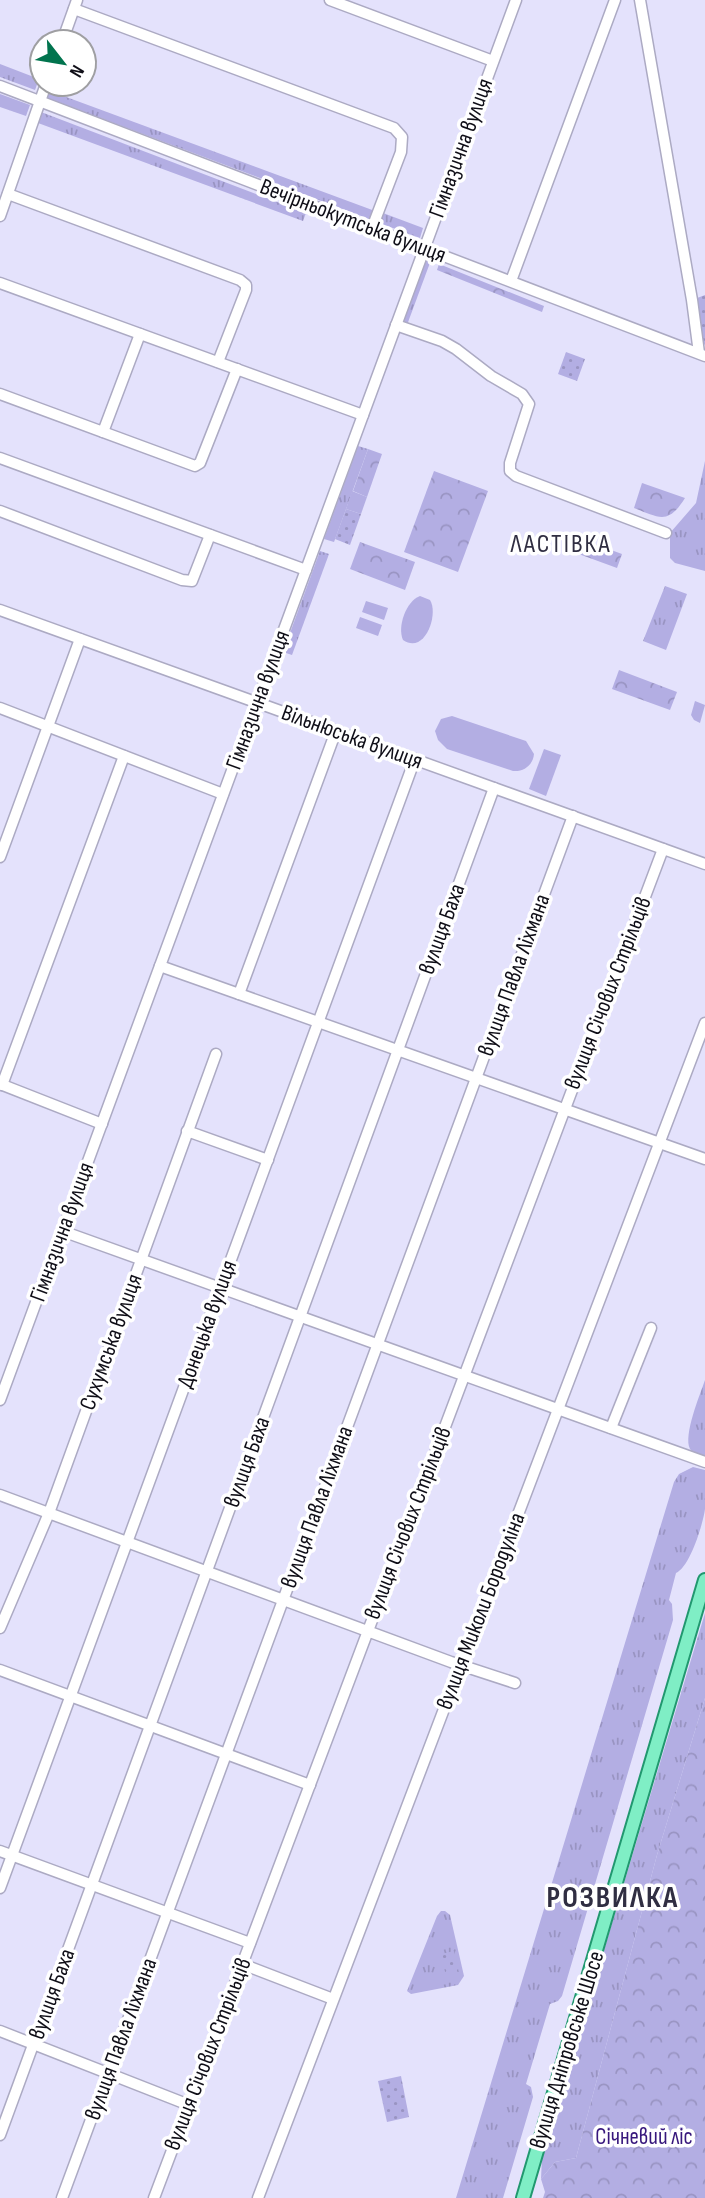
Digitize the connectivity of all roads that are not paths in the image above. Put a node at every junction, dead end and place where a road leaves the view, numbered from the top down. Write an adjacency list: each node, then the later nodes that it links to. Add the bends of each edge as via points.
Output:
1 (330, 0): 7 (street)
2 (516, 0): 7 (street, Гімназична вулиця)
3 (615, 0): 15 (street)
4 (640, 0): 19 (street)
5 (76, 4): 6 (street); 13 (street, via 394,128 402,137 401,152)
6 (67, 28)
7 (493, 61): 14 (street, Гімназична вулиця)
8 (0, 86): 10 (street, Вечірньокутська вулиця)
9 (41, 98): 10 (street)
10 (40, 101): 11 (street); 13 (street, Вечірньокутська вулиця)
11 (8, 194): 12 (street); 20 (street, via 240,280 246,290)
12 (0, 216)
13 (372, 228): 14 (street, Вечірньокутська вулиця)
14 (424, 248): 15 (street, Вечірньокутська вулиця); 17 (street, Гімназична вулиця)
15 (511, 281): 19 (street, Вечірньокутська вулиця)
16 (0, 283): 18 (street)
17 (396, 325): 23 (street, Гімназична вулиця); 27 (street, via 442,341 522,394 529,404 510,463 516,476)
18 (140, 334): 20 (street); 24 (street)
19 (702, 354)
20 (218, 362): 21 (street)
21 (237, 369): 23 (street); 24 (street, via 198,465)
22 (0, 394): 24 (street)
23 (363, 415): 29 (street, Гімназична вулиця)
24 (103, 432)
25 (0, 458): 28 (street)
26 (0, 511): 28 (street, via 181,580 192,580)
27 (666, 533)
28 (210, 535): 29 (street)
29 (306, 570): 32 (street, Гімназична вулиця)
30 (0, 610): 31 (street, Вільнюська вулиця)
31 (80, 639): 32 (street, Вільнюська вулиця); 34 (street)
32 (257, 703): 35 (street, Вільнюська вулиця); 39 (street, Гімназична вулиця)
33 (0, 708): 34 (street)
34 (48, 728): 36 (street); 42 (street)
35 (336, 731): 37 (street, Вільнюська вулиця); 45 (street)
36 (124, 756): 39 (street); 51 (street)
37 (415, 760): 38 (street, Вільнюська вулиця); 46 (street, Донецька вулиця)
38 (494, 788): 40 (street, Вільнюська вулиця); 48 (street, вулиця Баха)
39 (223, 794): 44 (street, Гімназична вулиця)
40 (573, 816): 41 (street, Вільнюська вулиця); 50 (street, вулиця Павла Ліхмана)
41 (663, 849): 43 (street, Вільнюська вулиця); 52 (street, вулиця Січових Стрільців)
42 (0, 857)
43 (705, 864)
44 (160, 966): 45 (street); 53 (street, Гімназична вулиця)
45 (239, 994): 46 (street)
46 (318, 1022): 48 (street); 57 (street, Донецька вулиця)
47 (705, 1023): 55 (street, вулиця Миколи Бородуліна)
48 (398, 1050): 50 (street); 61 (street, вулиця Баха)
49 (216, 1054): 54 (street, Сухумська вулиця)
50 (476, 1078): 52 (street); 63 (street, вулиця Павла Ліхмана)
51 (1, 1085): 53 (street)
52 (564, 1110): 55 (street); 64 (street, вулиця Січових Стрільців)
53 (102, 1124): 58 (street, Гімназична вулиця)
54 (187, 1131): 57 (street); 59 (street, Сухумська вулиця)
55 (659, 1143): 56 (street); 66 (street, вулиця Миколи Бородуліна)
56 (705, 1159)
57 (268, 1160): 60 (street, Донецька вулиця)
58 (62, 1231): 59 (street); 65 (street, Гімназична вулиця)
59 (141, 1259): 60 (street); 70 (street, Сухумська вулиця)
60 (221, 1287): 61 (street); 71 (street, Донецька вулиця)
61 (300, 1316): 63 (street); 72 (street, вулиця Баха)
62 (651, 1328): 67 (street)
63 (378, 1344): 64 (street); 74 (street, вулиця Павла Ліхмана)
64 (464, 1375): 66 (street); 76 (street, вулиця Січових Стрільців)
65 (0, 1400)
66 (558, 1409): 67 (street); 77 (street, вулиця Миколи Бородуліна)
67 (611, 1428): 68 (street)
68 (705, 1462)
69 (0, 1495): 70 (street)
70 (49, 1513): 71 (street); 75 (street, Сухумська вулиця)
71 (127, 1542): 72 (street); 80 (street, Донецька вулиця)
72 (207, 1571): 74 (street); 81 (street, вулиця Баха)
73 (705, 1580): 100 (main road, вулиця Дніпровське Шосе)
74 (284, 1599): 76 (street); 82 (street, вулиця Павла Ліхмана)
75 (0, 1628)
76 (368, 1630): 77 (street); 83 (street, вулиця Січових Стрільців)
77 (461, 1665): 79 (street); 91 (street, вулиця Миколи Бородуліна)
78 (0, 1670): 80 (street)
79 (515, 1683)
80 (70, 1697): 81 (street); 85 (street, Донецька вулиця)
81 (150, 1725): 82 (street); 86 (street, вулиця Баха)
82 (227, 1753): 83 (street); 88 (street, вулиця Павла Ліхмана)
83 (310, 1785): 89 (street, вулиця Січових Стрільців)
84 (0, 1851): 85 (street)
85 (12, 1855): 86 (street); 87 (street, Донецька вулиця)
86 (92, 1885): 88 (street); 93 (street, вулиця Баха)
87 (0, 1888)
88 (167, 1913): 89 (street); 94 (street, вулиця Павла Ліхмана)
89 (250, 1943): 90 (street, вулиця Січових Стрільців)
90 (242, 1964): 91 (street); 95 (street, вулиця Січових Стрільців)
91 (333, 1999): 99 (street, вулиця Миколи Бородуліна)
92 (0, 2031): 93 (street)
93 (34, 2044): 94 (street); 96 (street, вулиця Баха)
94 (109, 2072): 95 (street); 97 (street, вулиця Павла Ліхмана)
95 (189, 2105): 98 (street, вулиця Січових Стрільців)
96 (0, 2136)
97 (62, 2198)
98 (154, 2198)
99 (258, 2198)
100 (523, 2198)

